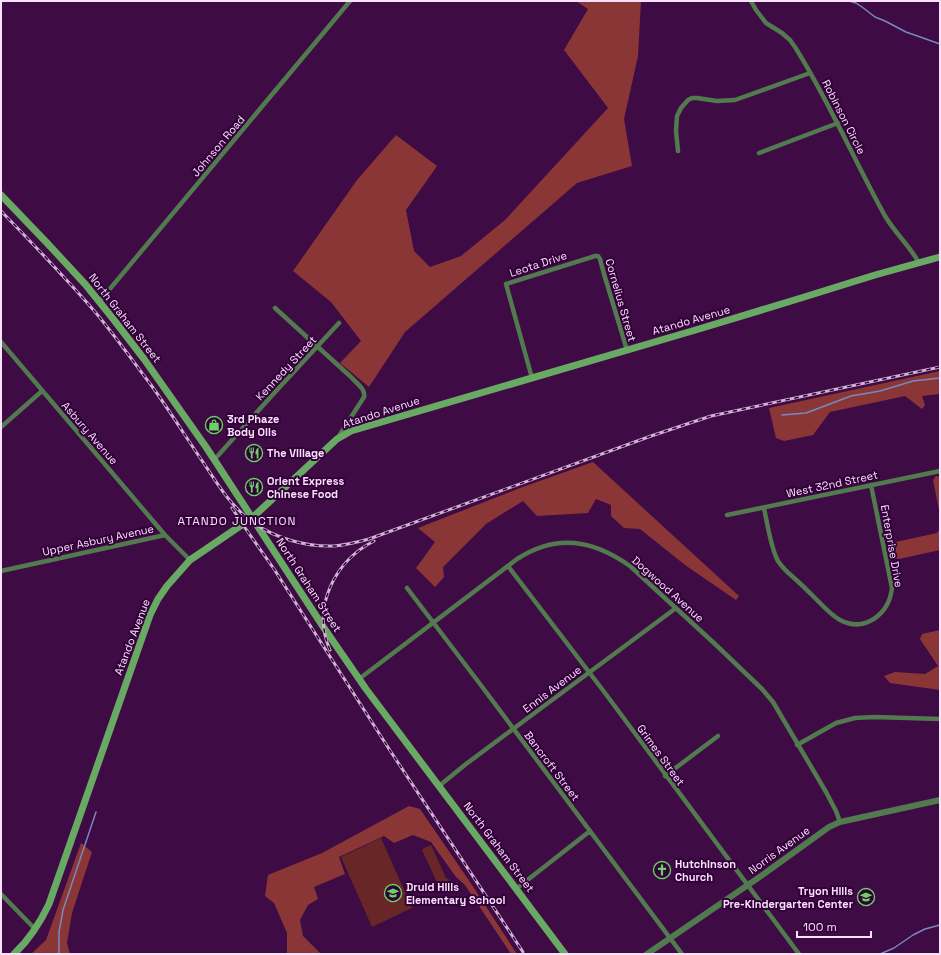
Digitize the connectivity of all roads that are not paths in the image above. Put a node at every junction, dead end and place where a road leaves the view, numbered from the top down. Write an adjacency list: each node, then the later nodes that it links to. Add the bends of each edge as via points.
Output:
1 (350, 1): 11 (street, Johnson Road)
2 (751, 1): 3 (street, via 766,23 790,40)
3 (810, 73): 4 (street, Robinson Circle); 5 (street, Robinson Circle, via 735,100 688,100 677,116)
4 (838, 123): 6 (street); 10 (street, Robinson Circle, via 887,218)
5 (678, 151)
6 (759, 153)
7 (1, 195): 11 (main road, North Graham Street)
8 (598, 256): 16 (street, Cornelius Street); 17 (street, Leota Drive, via 506,284)
9 (940, 257): 10 (main road, Atando Avenue)
10 (919, 263): 16 (main road, Atando Avenue)
11 (99, 302): 21 (main road, North Graham Street, via 157,378)
12 (275, 308): 15 (street)
13 (339, 323): 15 (street, Kennedy Street)
14 (1, 342): 18 (street, Asbury Avenue)
15 (317, 346): 20 (street, via 364,392 364,397); 21 (street, Kennedy Street)
16 (627, 350): 17 (main road, Atando Avenue)
17 (532, 378): 20 (main road, Atando Avenue, via 351,431)
18 (42, 391): 19 (street); 27 (street, Asbury Avenue)
19 (1, 426)
20 (337, 439): 26 (main road, Atando Avenue)
21 (214, 460): 26 (main road, North Graham Street)
22 (940, 471): 23 (street, West 32nd Street)
23 (871, 485): 24 (street, West 32nd Street); 24 (street, Enterprise Drive, via 892,588 890,601 882,613 861,624 846,622 834,616 780,564)
24 (764, 508): 25 (street, West 32nd Street)
25 (727, 515)
26 (252, 518): 28 (main road, Atando Avenue); 35 (main road, North Graham Street)
27 (166, 535): 28 (street, Upper Asbury Avenue); 30 (street, Upper Asbury Avenue)
28 (190, 560): 48 (main road, Atando Avenue, via 167,586 150,615 53,894)
29 (508, 566): 32 (street, Dogwood Avenue, via 528,553 548,545 582,544 620,559); 33 (street, Dogwood Avenue); 34 (street, Grimes Street)
30 (1, 571)
31 (407, 588): 33 (street, Bancroft Street)
32 (676, 608): 34 (street, Ennis Avenue); 39 (street, Dogwood Avenue, via 764,691)
33 (433, 623): 35 (street, Dogwood Avenue); 37 (street, Bancroft Street)
34 (589, 673): 37 (street, Ennis Avenue); 40 (street, Grimes Street)
35 (359, 679): 41 (main road, North Graham Street)
36 (940, 719): 39 (street, via 852,718 834,724)
37 (514, 729): 41 (street, Ennis Avenue); 44 (street, Bancroft Street)
38 (718, 736): 40 (street)
39 (798, 745): 43 (street, Dogwood Avenue)
40 (665, 776): 45 (street, Grimes Street)
41 (439, 786): 46 (main road, North Graham Street)
42 (940, 800): 43 (street, Norris Avenue)
43 (840, 822): 45 (street, Norris Avenue, via 826,828)
44 (590, 831): 46 (street); 49 (street, Bancroft Street)
45 (748, 885): 49 (street, Norris Avenue); 54 (street, Grimes Street)
46 (516, 888): 51 (main road, North Graham Street)
47 (1, 894): 48 (street)
48 (35, 930): 50 (main road, Atando Avenue)
49 (670, 938): 52 (street, Norris Avenue); 53 (street, Bancroft Street)
50 (14, 954)
51 (565, 954)
52 (647, 954)
53 (682, 954)
54 (799, 954)

